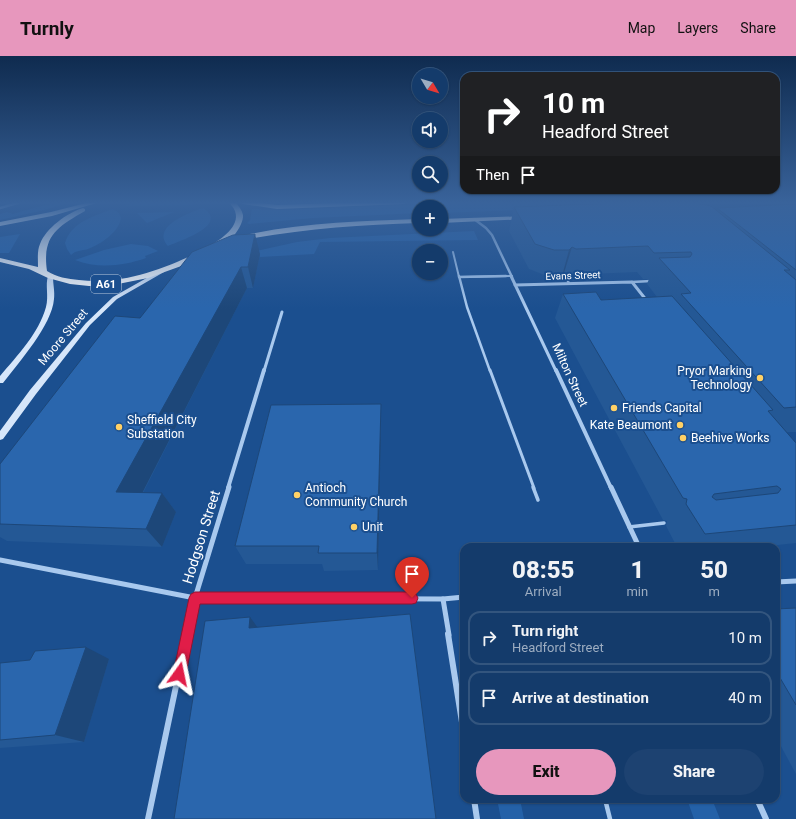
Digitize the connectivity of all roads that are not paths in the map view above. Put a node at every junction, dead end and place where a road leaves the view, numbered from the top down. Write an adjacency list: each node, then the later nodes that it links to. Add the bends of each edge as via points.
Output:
1 (48, 238): 9 (highway, Moore Street, via 42,248)
2 (227, 238): 5 (highway, Moore Street / A61)
3 (248, 238): 5 (highway, A61)
4 (493, 238): 11 (street, Milton Street)
5 (217, 245): 8 (highway, Moore Street / A61)
6 (453, 252): 12 (lane)
7 (0, 260): 9 (highway, A61, via 14,262)
8 (162, 271): 9 (highway, Moore Street / A61, via 92,285 75,284); 20 (street, Moore Street, via 115,298 88,324)
9 (46, 274): 19 (street, Moore Street, via 51,298 45,317)
10 (564, 275): 15 (lane)
11 (512, 276): 12 (lane); 16 (street, Milton Street)
12 (459, 277): 21 (lane, via 467,307)
13 (654, 281): 14 (lane)
14 (632, 282): 15 (street, Evans Street); 17 (street)
15 (569, 283): 16 (street, Evans Street)
16 (515, 285): 23 (street, Milton Street)
17 (651, 306)
18 (282, 312): 29 (street, Hodgson Street)
19 (0, 381)
20 (0, 437)
21 (538, 500)
22 (664, 523): 23 (lane)
23 (629, 527): 24 (street, Milton Street)
24 (637, 543)
25 (0, 560): 29 (street)
26 (796, 581): 27 (street)
27 (780, 582)
28 (460, 597): 30 (street)
29 (195, 598): 30 (street); 35 (street, Hodgson Street)
30 (443, 598): 31 (street)
31 (460, 709)
32 (475, 803): 36 (street)
33 (606, 803): 37 (lane)
34 (759, 803): 38 (street)
35 (148, 819)
36 (477, 819)
37 (610, 819)
38 (766, 819)

